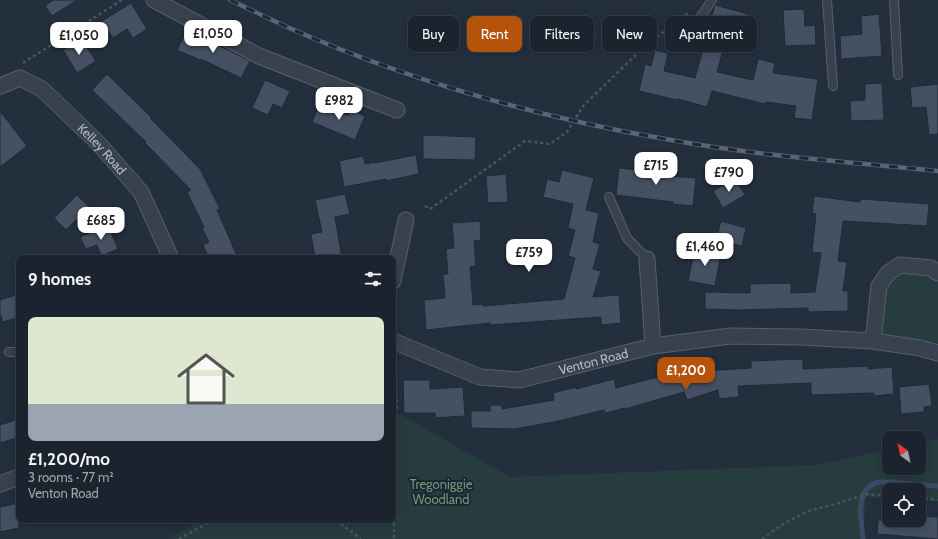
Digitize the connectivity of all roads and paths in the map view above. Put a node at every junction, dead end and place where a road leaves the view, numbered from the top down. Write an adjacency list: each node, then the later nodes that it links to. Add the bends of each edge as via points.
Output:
1 (122, 0): 9 (path, via 20,65)
2 (154, 0): 12 (street, via 259,56)
3 (712, 0): 7 (lane)
4 (827, 0): 11 (lane)
5 (894, 0): 8 (lane)
6 (693, 9): 14 (path, via 645,46 583,106 567,132 550,144 525,141 430,209)
7 (701, 16)
8 (898, 75)
9 (20, 78): 10 (street); 16 (street, Kelley Road, via 42,89 99,144 141,192)
10 (0, 86)
11 (833, 86)
12 (397, 110)
13 (609, 197): 17 (lane, via 627,238)
14 (425, 206)
15 (406, 220): 18 (street)
16 (170, 255)
17 (646, 259): 22 (street)
18 (396, 267)
19 (938, 273): 20 (street, via 931,268 900,265 888,273 879,286)
20 (873, 341): 22 (street, Venton Road, via 730,336); 25 (street, Venton Road)
21 (396, 343): 22 (street, Venton Road, via 480,378 519,380)
22 (653, 346)
23 (9, 352): 24 (lane)
24 (16, 352)
25 (938, 353)
26 (396, 386): 27 (path)
27 (396, 411)
28 (16, 478): 29 (street)
29 (0, 484)
30 (882, 495): 39 (path, via 867,494 808,510)
31 (926, 499): 32 (path)
32 (938, 500)
33 (208, 523): 36 (path)
34 (340, 523): 37 (path)
35 (394, 523): 38 (path)
36 (179, 539)
37 (361, 539)
38 (394, 539)
39 (762, 539)

